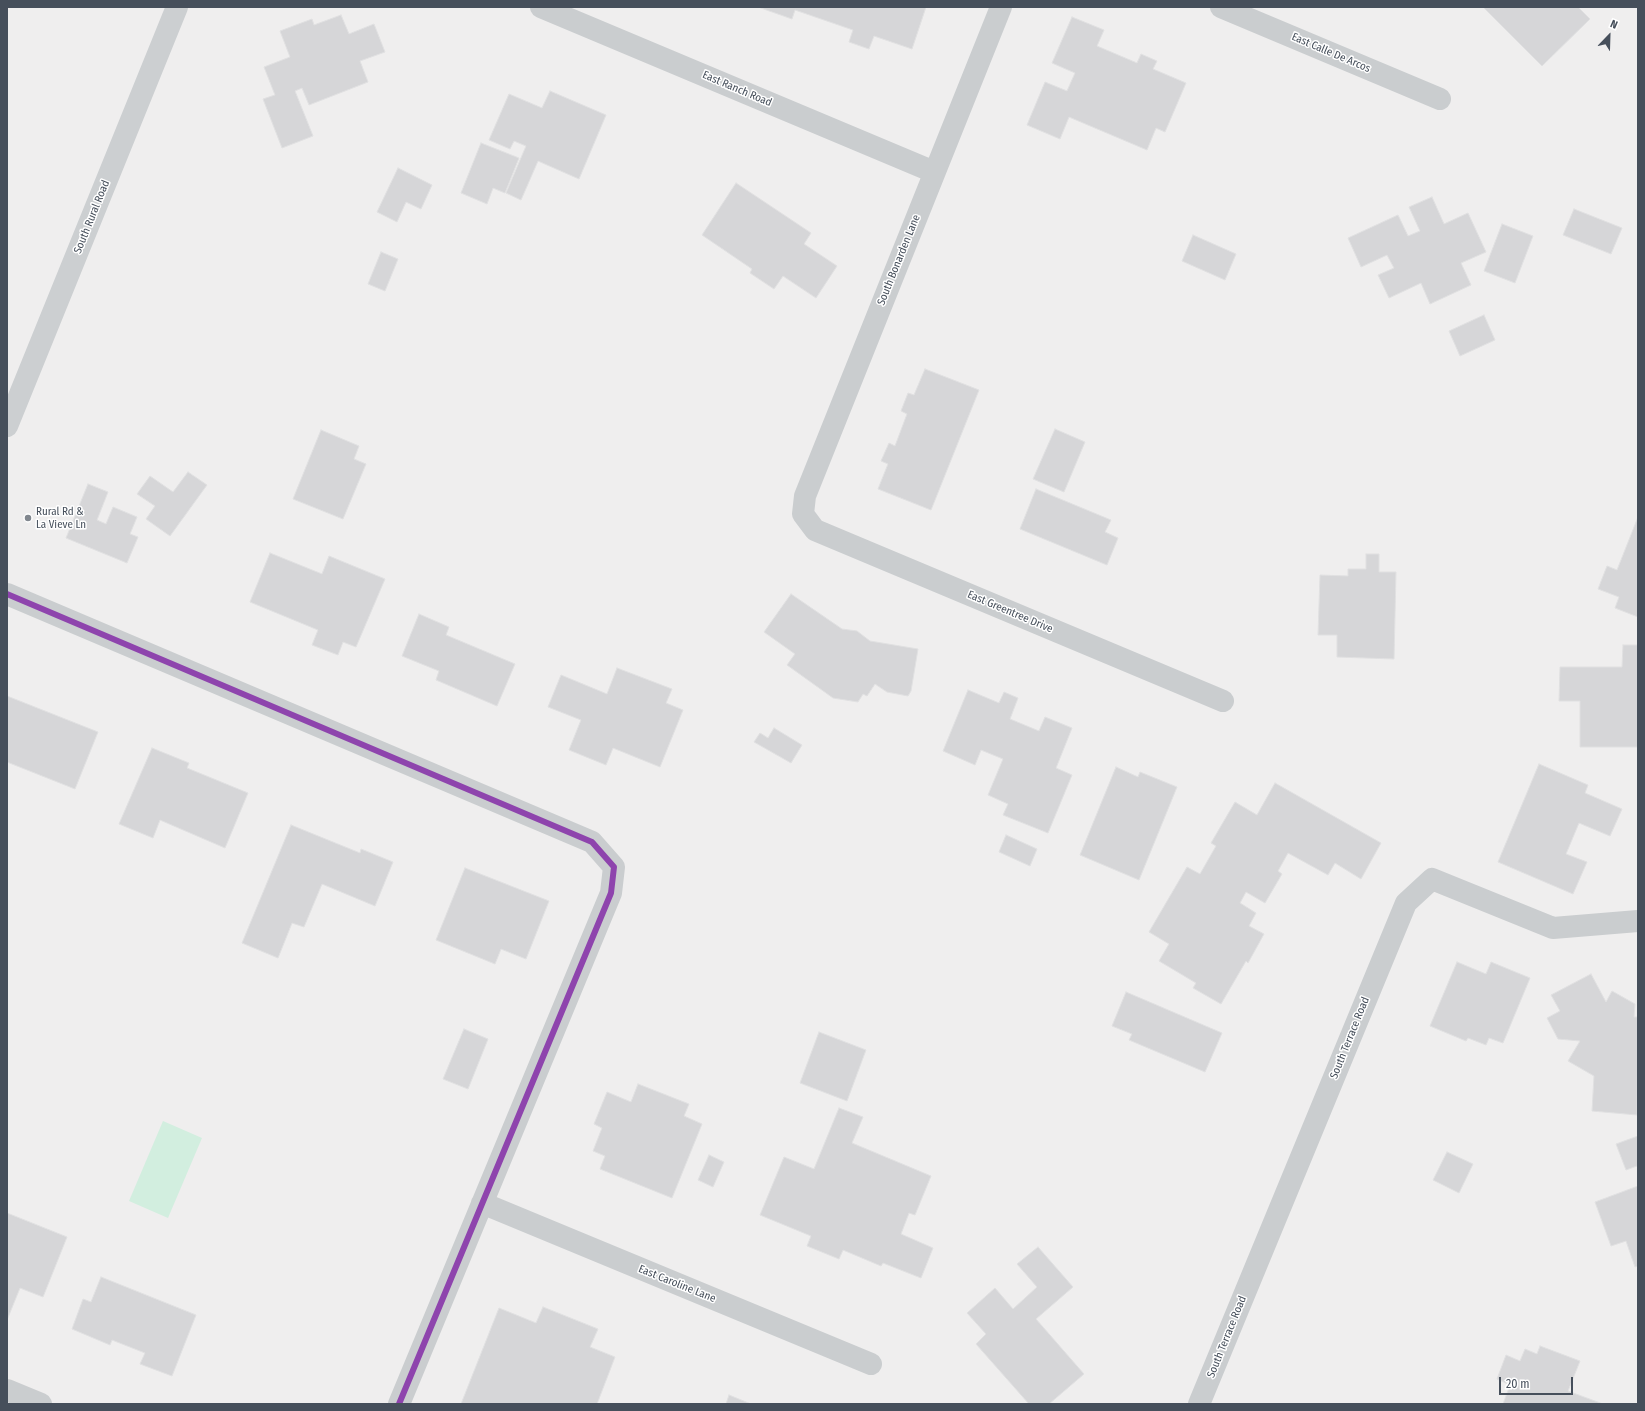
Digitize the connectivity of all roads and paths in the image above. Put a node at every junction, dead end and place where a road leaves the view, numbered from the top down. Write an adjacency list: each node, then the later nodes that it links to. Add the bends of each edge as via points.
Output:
1 (177, 7): 7 (main road, South Rural Road)
2 (541, 7): 6 (street, East Ranch Road)
3 (1001, 7): 6 (street, South Bonarden Lane)
4 (1221, 7): 5 (street, East Calle De Arcos)
5 (1440, 99)
6 (934, 172): 8 (street, South Bonarden Lane, via 805,496)
7 (7, 426)
8 (803, 514): 10 (street, East Greentree Drive, via 815,530)
9 (7, 594): 12 (street, via 592,842 614,867 611,893)
10 (1223, 701)
11 (1638, 921): 17 (street, South Terrace Road, via 1553,928 1432,879 1406,903)
12 (482, 1203): 13 (street, East Caroline Lane); 16 (street)
13 (871, 1364)
14 (7, 1390): 15 (street)
15 (41, 1404)
16 (399, 1404)
17 (1199, 1404)

